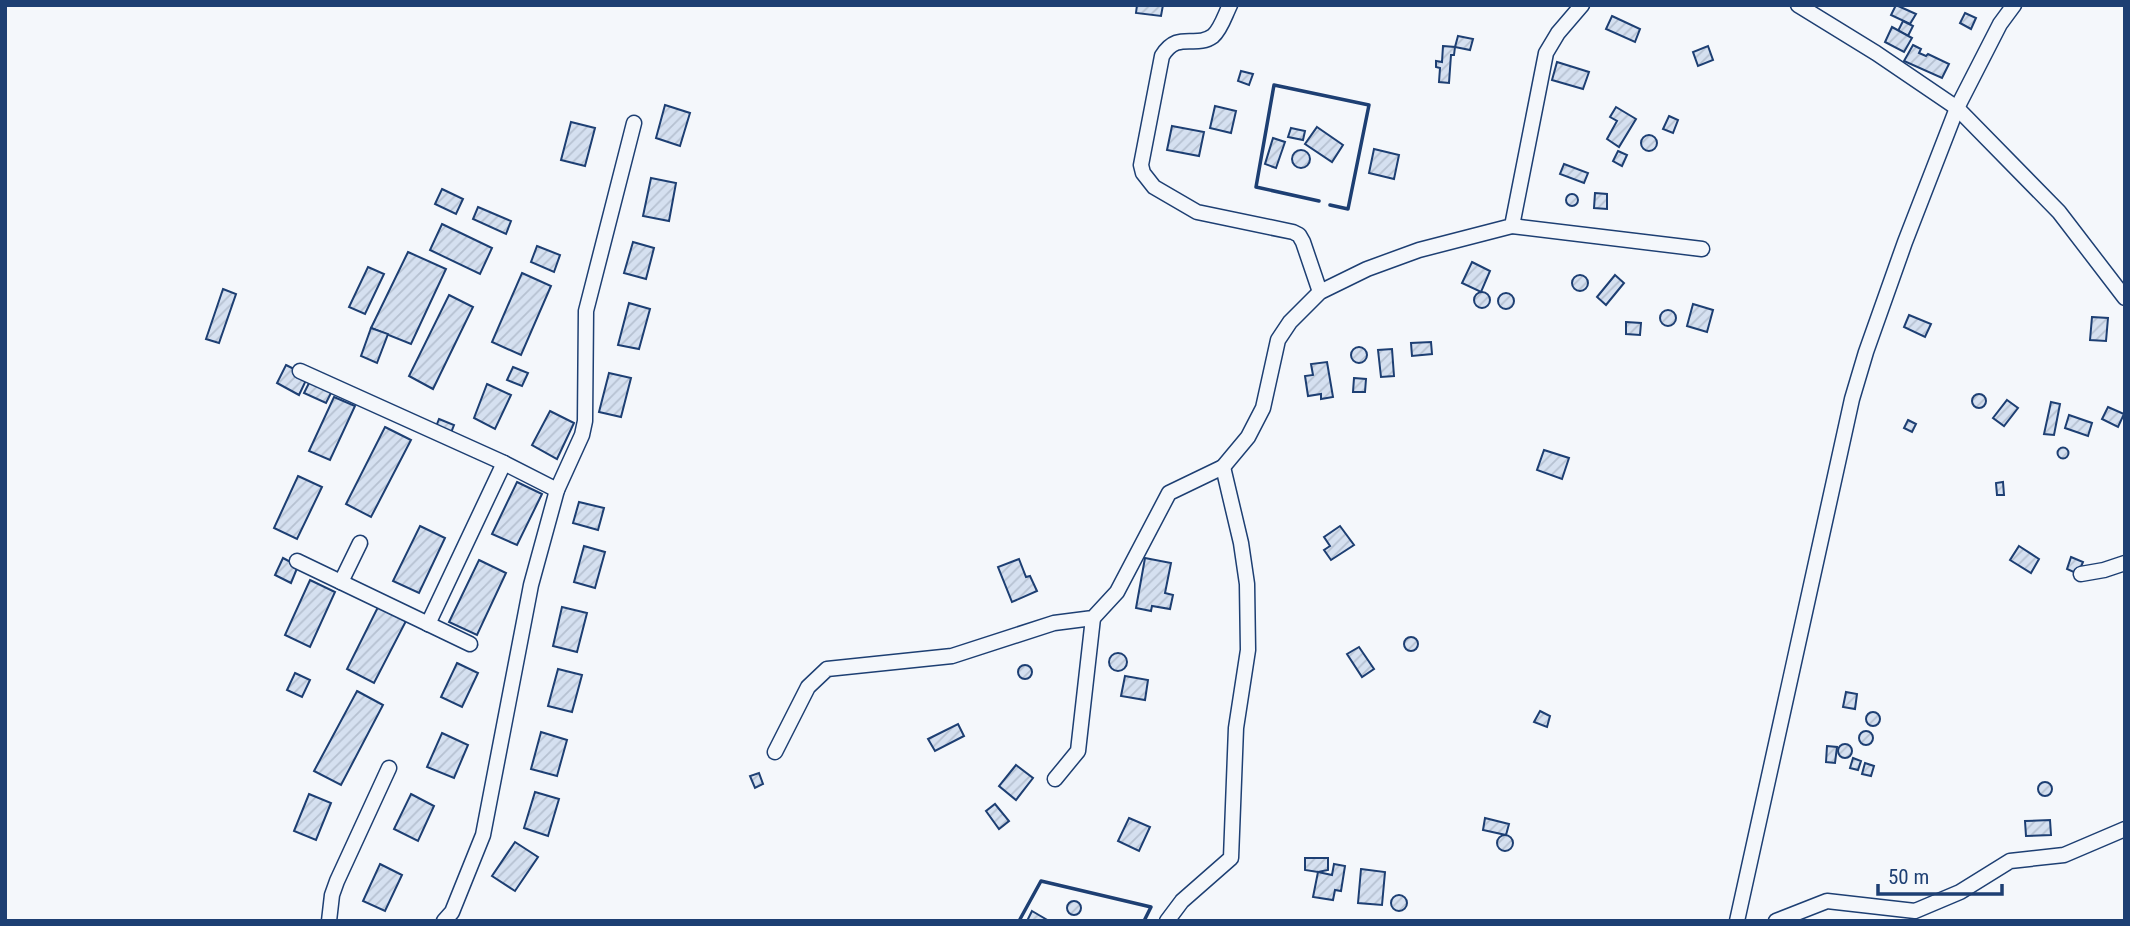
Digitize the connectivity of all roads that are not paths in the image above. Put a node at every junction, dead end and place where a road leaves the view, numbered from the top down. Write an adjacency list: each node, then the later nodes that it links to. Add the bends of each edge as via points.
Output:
1 (1230, 5): 9 (street, via 1214,35 1176,41 1162,56 1143,173 1154,187 1197,212 1299,235)
2 (1582, 5): 7 (street, via 1546,53)
3 (1798, 5): 5 (street)
4 (2014, 5): 5 (street)
5 (1957, 108): 10 (street, via 2059,212); 30 (street, via 1852,399)
6 (634, 123): 14 (street, via 586,311 585,421)
7 (1512, 226): 8 (street); 9 (street, via 1419,250)
8 (1702, 249)
9 (1321, 292): 13 (street, via 1278,340 1263,408 1248,437)
10 (2125, 298)
11 (300, 371): 12 (street)
12 (503, 463): 14 (street); 21 (street)
13 (1223, 467): 20 (street, via 1169,493 1117,592); 29 (street, via 1247,584 1248,650 1236,728 1231,858 1182,901)
14 (557, 490): 28 (street, via 531,584 484,835)
15 (360, 543): 19 (street)
16 (297, 561): 19 (street)
17 (2125, 563): 18 (street)
18 (2081, 574)
19 (341, 582): 21 (street)
20 (1093, 618): 23 (street, via 1054,623 951,656 827,669 808,687); 25 (street, via 1079,744)
21 (428, 624): 22 (street)
22 (470, 644)
23 (775, 752)
24 (389, 768): 27 (street, via 337,881)
25 (1055, 779)
26 (2125, 829): 31 (street, via 2064,855 2010,860 1960,892 1915,911 1827,901)
27 (329, 921)
28 (444, 921)
29 (1167, 921)
30 (1737, 921)
31 (1776, 921)

